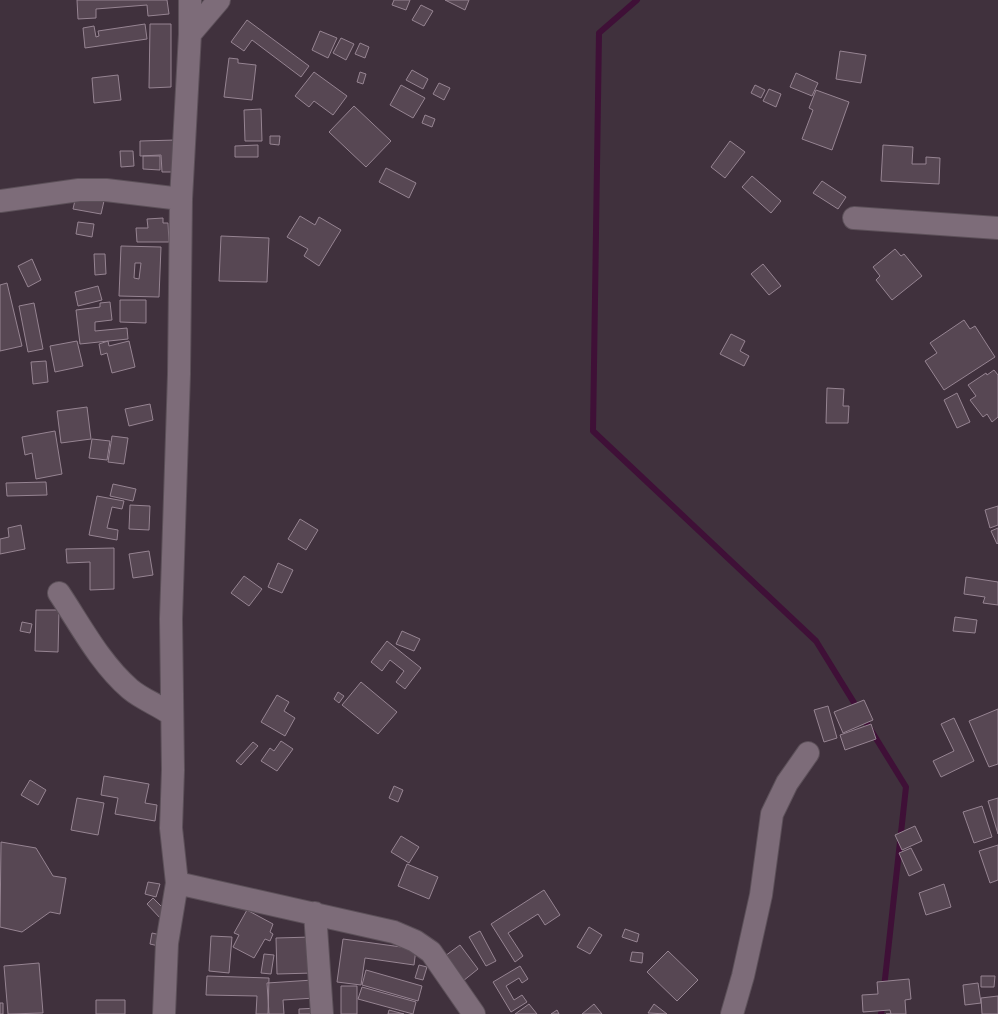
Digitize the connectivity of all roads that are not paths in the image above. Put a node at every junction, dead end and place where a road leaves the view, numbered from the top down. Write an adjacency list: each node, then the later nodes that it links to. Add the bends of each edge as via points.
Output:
1 (190, 0): 3 (street)
2 (219, 0): 3 (street)
3 (190, 34): 4 (street)
4 (181, 199): 5 (street, via 106,190 79,190); 9 (street, via 179,374 171,619)
5 (0, 201)
6 (854, 218): 7 (street)
7 (998, 228)
8 (59, 593): 9 (street, via 117,676 132,690)
9 (172, 715): 11 (street, via 171,828)
10 (808, 753): 16 (street, via 787,783 772,814 760,895 743,976)
11 (177, 883): 12 (street); 13 (street, via 167,942)
12 (315, 913): 14 (street); 15 (street, via 394,932 415,941 431,952)
13 (164, 1014)
14 (322, 1014)
15 (474, 1014)
16 (732, 1014)

